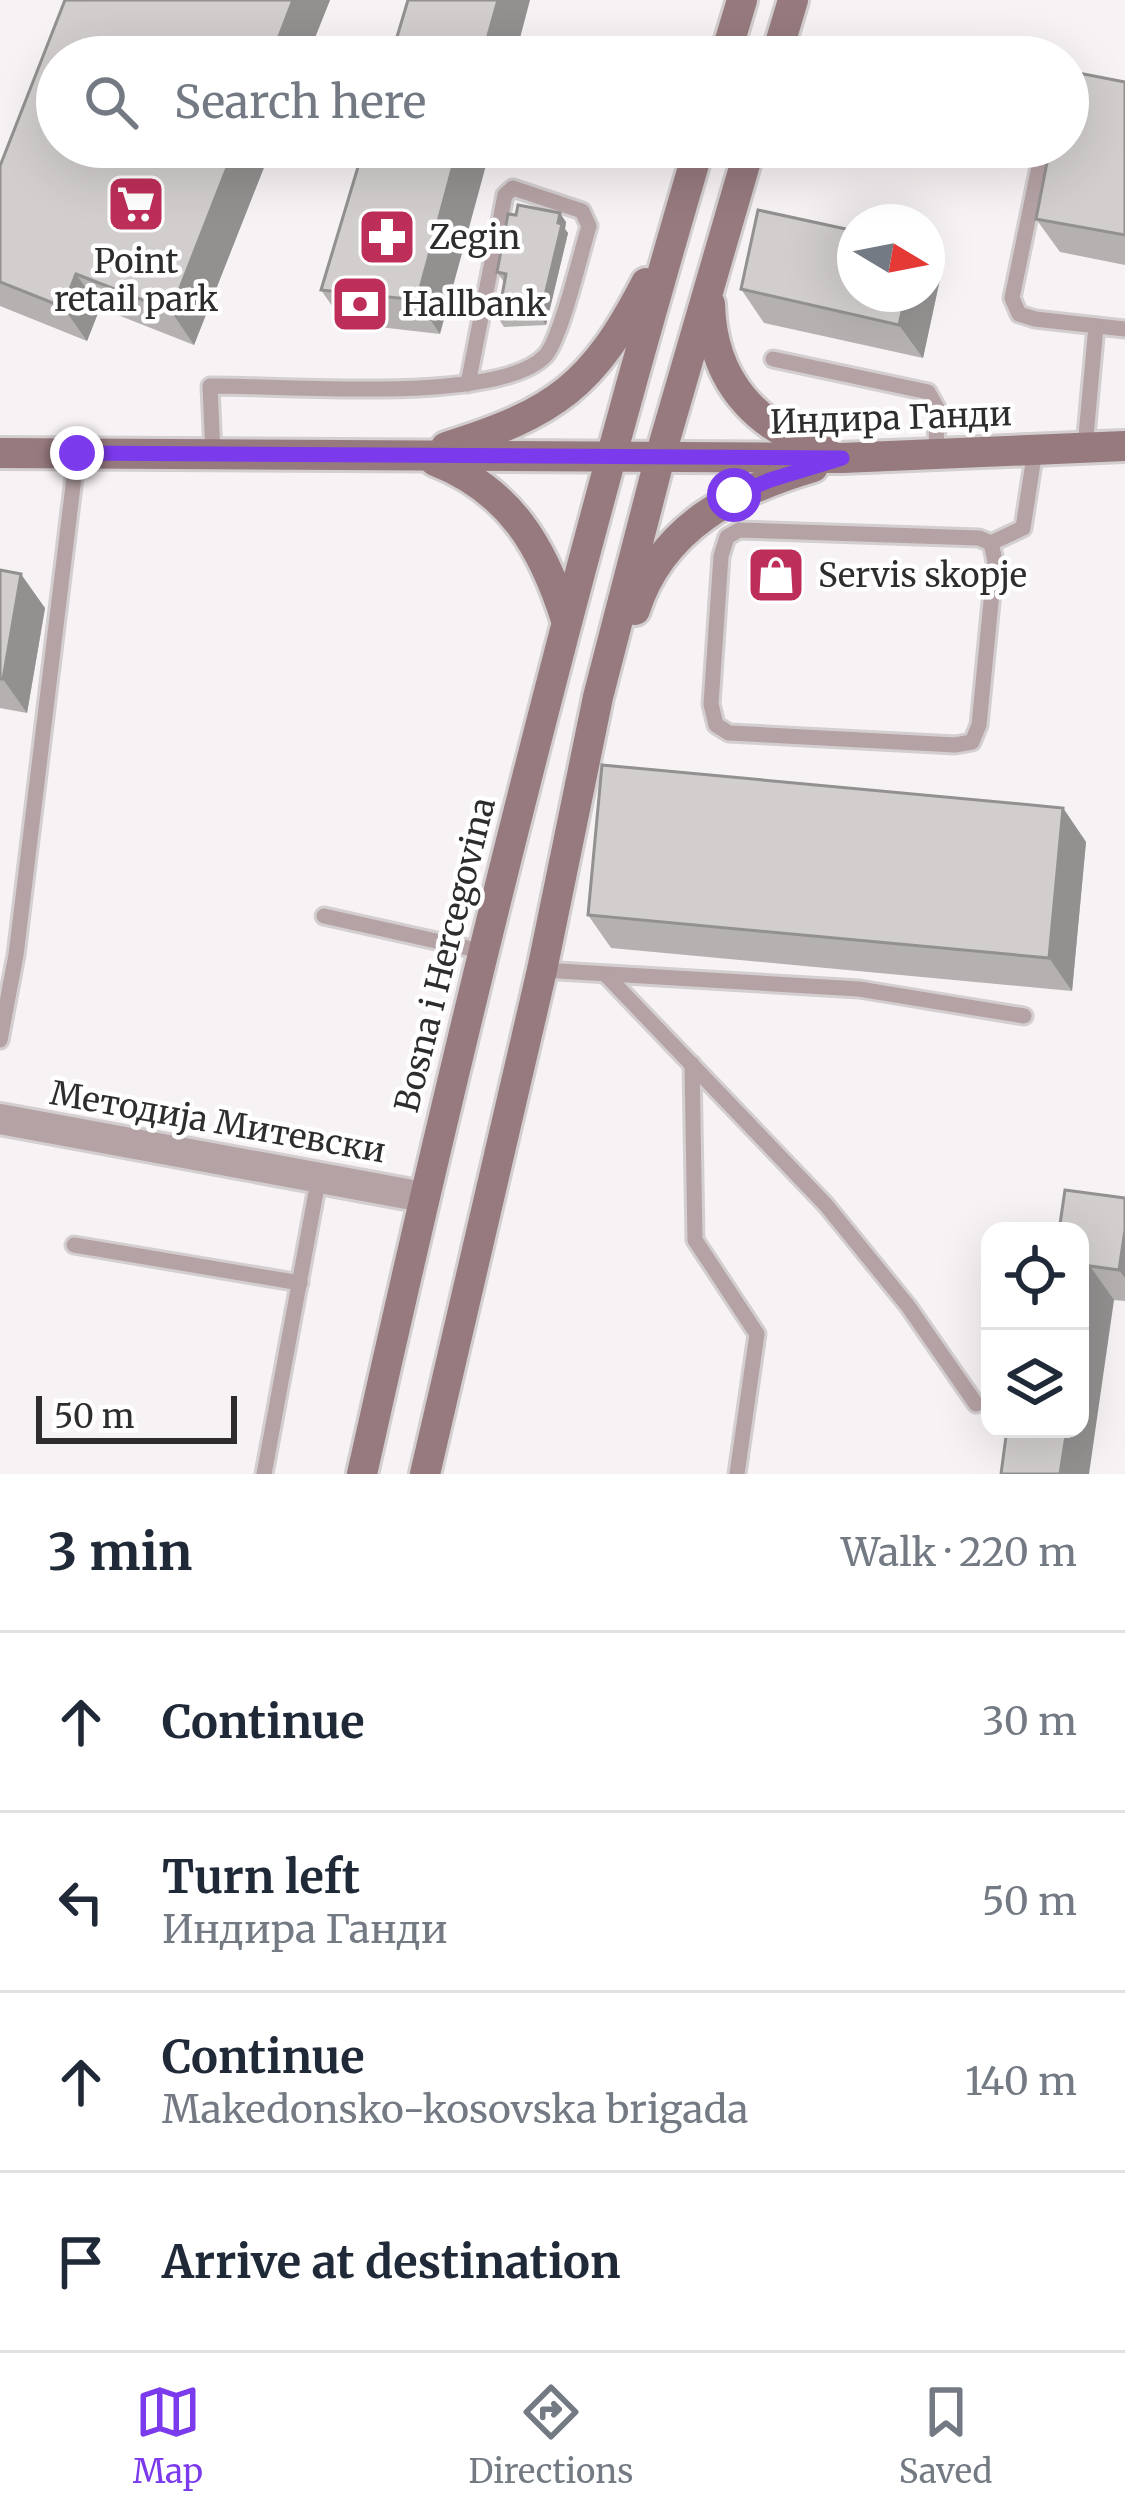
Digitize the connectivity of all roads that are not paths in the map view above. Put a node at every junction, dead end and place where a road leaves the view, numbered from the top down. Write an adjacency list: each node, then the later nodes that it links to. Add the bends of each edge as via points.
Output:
1 (742, 0): 3 (street)
2 (793, 0): 4 (street)
3 (731, 36)
4 (782, 36)
5 (693, 168): 8 (street)
6 (744, 168): 9 (street)
7 (1039, 168): 10 (lane, via 1012,298 1019,314 1035,320)
8 (676, 225): 21 (street, via 618,338 583,381 533,416); 22 (street, Bosna i Hercegovina)
9 (709, 286): 23 (street); 24 (street, via 710,334 728,379 757,416)
10 (1096, 326): 11 (lane); 15 (lane)
11 (1125, 329)
12 (773, 359): 20 (lane, via 928,392 937,408)
13 (468, 384): 13 (lane, via 531,366 551,347 589,226 582,211 513,188 505,195); 19 (lane, via 210,386)
14 (1125, 446): 15 (street, Индира Ганди)
15 (1085, 447): 16 (street, Индира Ганди)
16 (1035, 450): 20 (street, Индира Ганди); 25 (lane, via 1023,528)
17 (0, 453): 18 (street, Индира Ганди)
18 (77, 453): 19 (street, Индира Ганди); 33 (lane)
19 (212, 454): 21 (street, Индира Ганди)
20 (936, 454): 24 (street, Индира Ганди)
21 (421, 455): 22 (street, Индира Ганди); 26 (street, via 479,483 527,528)
22 (609, 457): 23 (street, Индира Ганди); 26 (street, Bosna i Hercegovina)
23 (660, 457): 24 (street, Индира Ганди); 27 (street)
24 (842, 458): 27 (street, via 734,495 663,552)
25 (991, 544): 25 (lane, via 972,742 729,733 716,725 711,704 727,537 739,530)
26 (566, 620): 29 (street, Bosna i Hercegovina)
27 (598, 697): 30 (street)
28 (324, 916): 29 (lane)
29 (481, 950): 37 (street, Bosna i Hercegovina)
30 (542, 970): 31 (lane); 43 (street)
31 (607, 976): 32 (lane, via 859,988); 34 (lane)
32 (1024, 1016)
33 (0, 1040)
34 (692, 1064): 40 (lane, via 826,1204); 44 (lane, via 695,1240 757,1334)
35 (0, 1119): 36 (street, Методија Митевски)
36 (319, 1176): 37 (street, Методија Митевски); 39 (lane)
37 (423, 1197): 42 (street, Bosna i Hercegovina)
38 (74, 1245): 39 (lane)
39 (300, 1283): 41 (lane)
40 (976, 1404)
41 (264, 1474)
42 (362, 1474)
43 (425, 1474)
44 (737, 1474)

